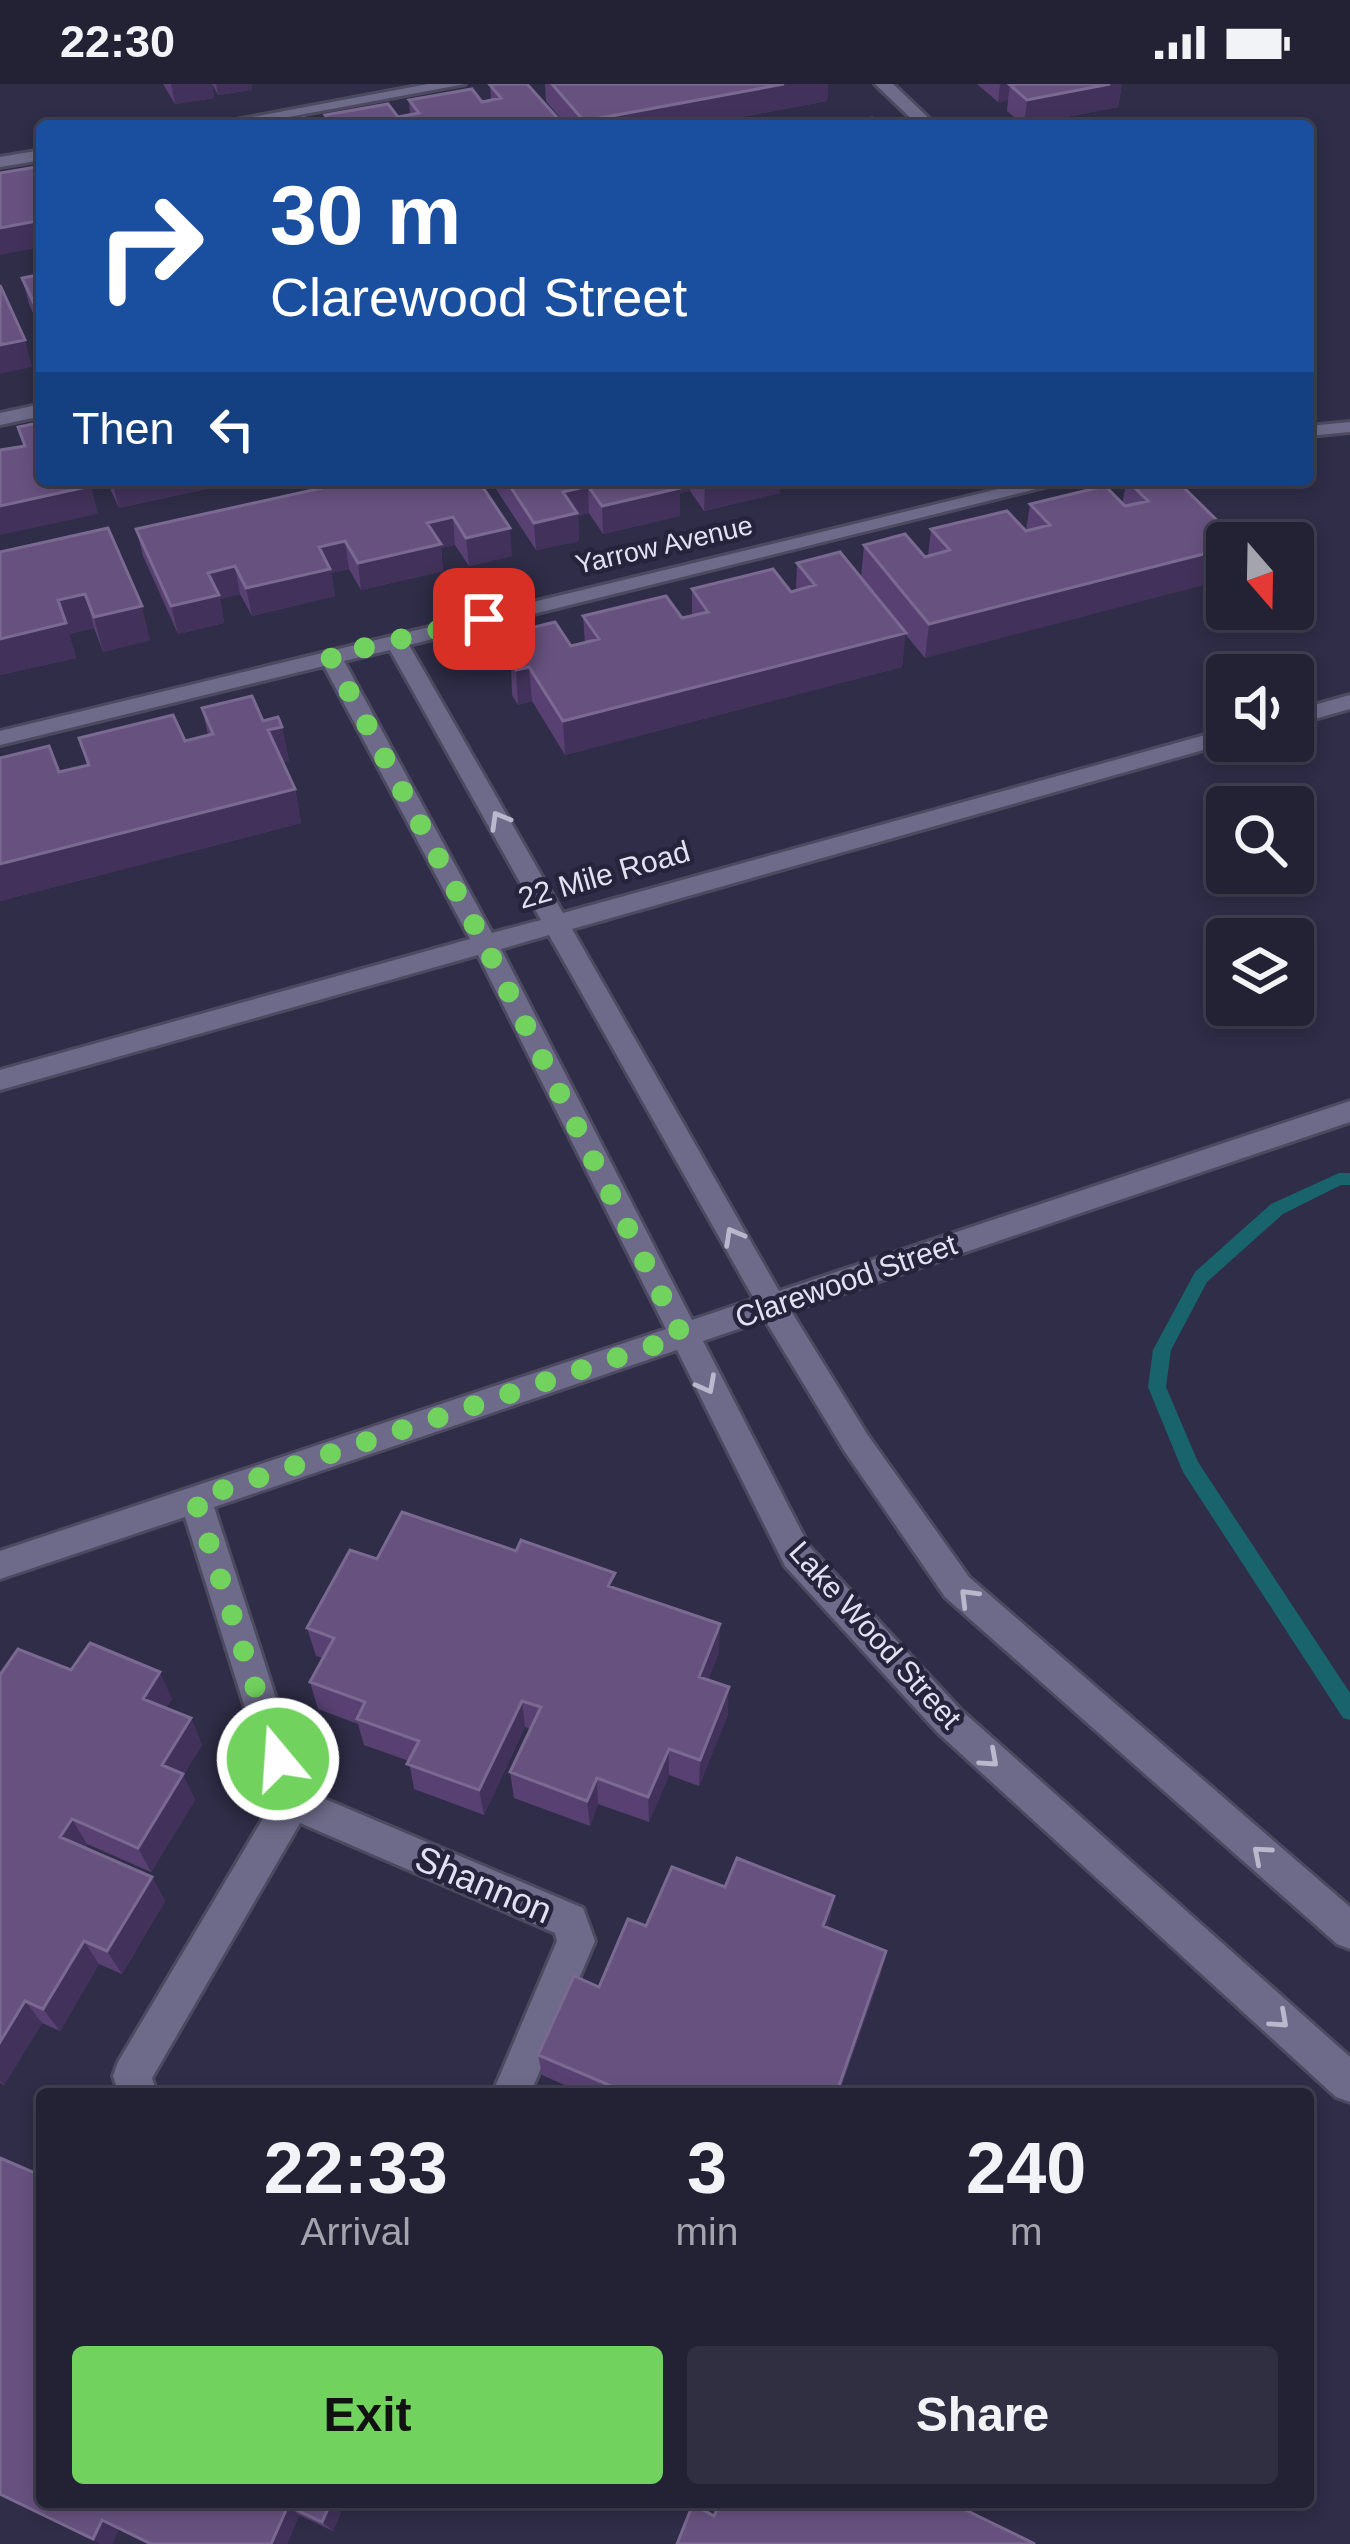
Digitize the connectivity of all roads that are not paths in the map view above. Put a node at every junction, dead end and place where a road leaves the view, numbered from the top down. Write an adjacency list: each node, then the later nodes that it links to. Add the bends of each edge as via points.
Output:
1 (457, 84): 3 (street)
2 (883, 84): 4 (street)
3 (247, 120)
4 (922, 120)
5 (36, 156): 6 (street)
6 (0, 162)
7 (36, 411): 8 (street)
8 (0, 419)
9 (1350, 427): 10 (lane)
10 (1314, 430)
11 (1037, 486): 12 (street, Yarrow Avenue)
12 (395, 640): 13 (street, Yarrow Avenue); 18 (street, one-way to 12)
13 (330, 656): 16 (street, Yarrow Avenue); 19 (street, Lake Wood Street)
14 (1350, 702): 15 (street)
15 (1314, 712)
16 (0, 738)
17 (1206, 742): 18 (street, 22 Mile Road)
18 (557, 922): 19 (street, 22 Mile Road); 22 (street, one-way to 18)
19 (484, 943): 20 (street, 22 Mile Road); 23 (street, Lake Wood Street)
20 (0, 1080)
21 (1350, 1111): 22 (street, Clarewood Street)
22 (772, 1305): 23 (street, Clarewood Street); 27 (street, one-way to 22, via 957,1587)
23 (682, 1336): 24 (street, Clarewood Street); 28 (street, Lake Wood Street, one-way to 28, via 796,1556 949,1721)
24 (195, 1499): 25 (street, Clarewood Street); 26 (street)
25 (0, 1565)
26 (292, 1802): 29 (street, via 132,2076); 30 (street, Shannon, via 570,1921 576,1941)
27 (1350, 1930)
28 (1350, 2083)
29 (136, 2088)
30 (514, 2088)

